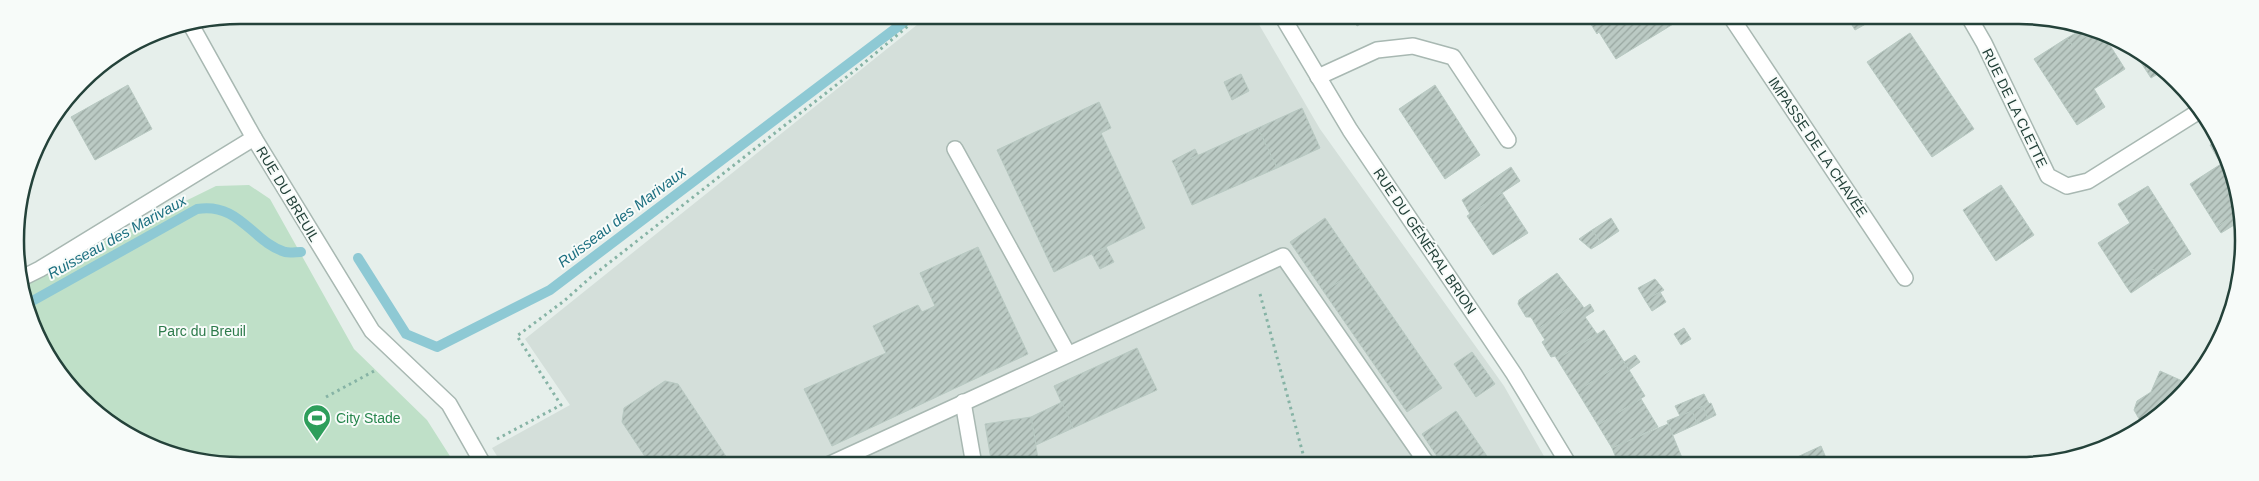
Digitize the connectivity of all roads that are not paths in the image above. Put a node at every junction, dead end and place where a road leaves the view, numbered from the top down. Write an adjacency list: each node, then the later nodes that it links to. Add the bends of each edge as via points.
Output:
1 (1287, 24): 5 (street, RUE DU GÉNÉRAL BRION)
2 (1736, 24): 11 (street, IMPASSE DE LA CHAVÉE)
3 (1973, 24): 6 (street, RUE DE LA CLETTE, via 2048,176 2067,186 2088,180)
4 (193, 29): 7 (street)
5 (1318, 77): 8 (street, via 1376,50 1413,46 1454,57); 18 (street, RUE DU GÉNÉRAL BRION, via 1514,374)
6 (2194, 114)
7 (254, 138): 10 (street, RUE DU BREUIL); 14 (street, RUE DU BREUIL, via 372,331 449,404)
8 (1508, 140)
9 (955, 149): 12 (street)
10 (27, 276)
11 (1905, 278)
12 (1068, 354): 13 (street); 17 (street, via 1283,256)
13 (963, 402): 15 (street); 16 (street)
14 (479, 457)
15 (845, 457)
16 (973, 457)
17 (1422, 457)
18 (1564, 457)

